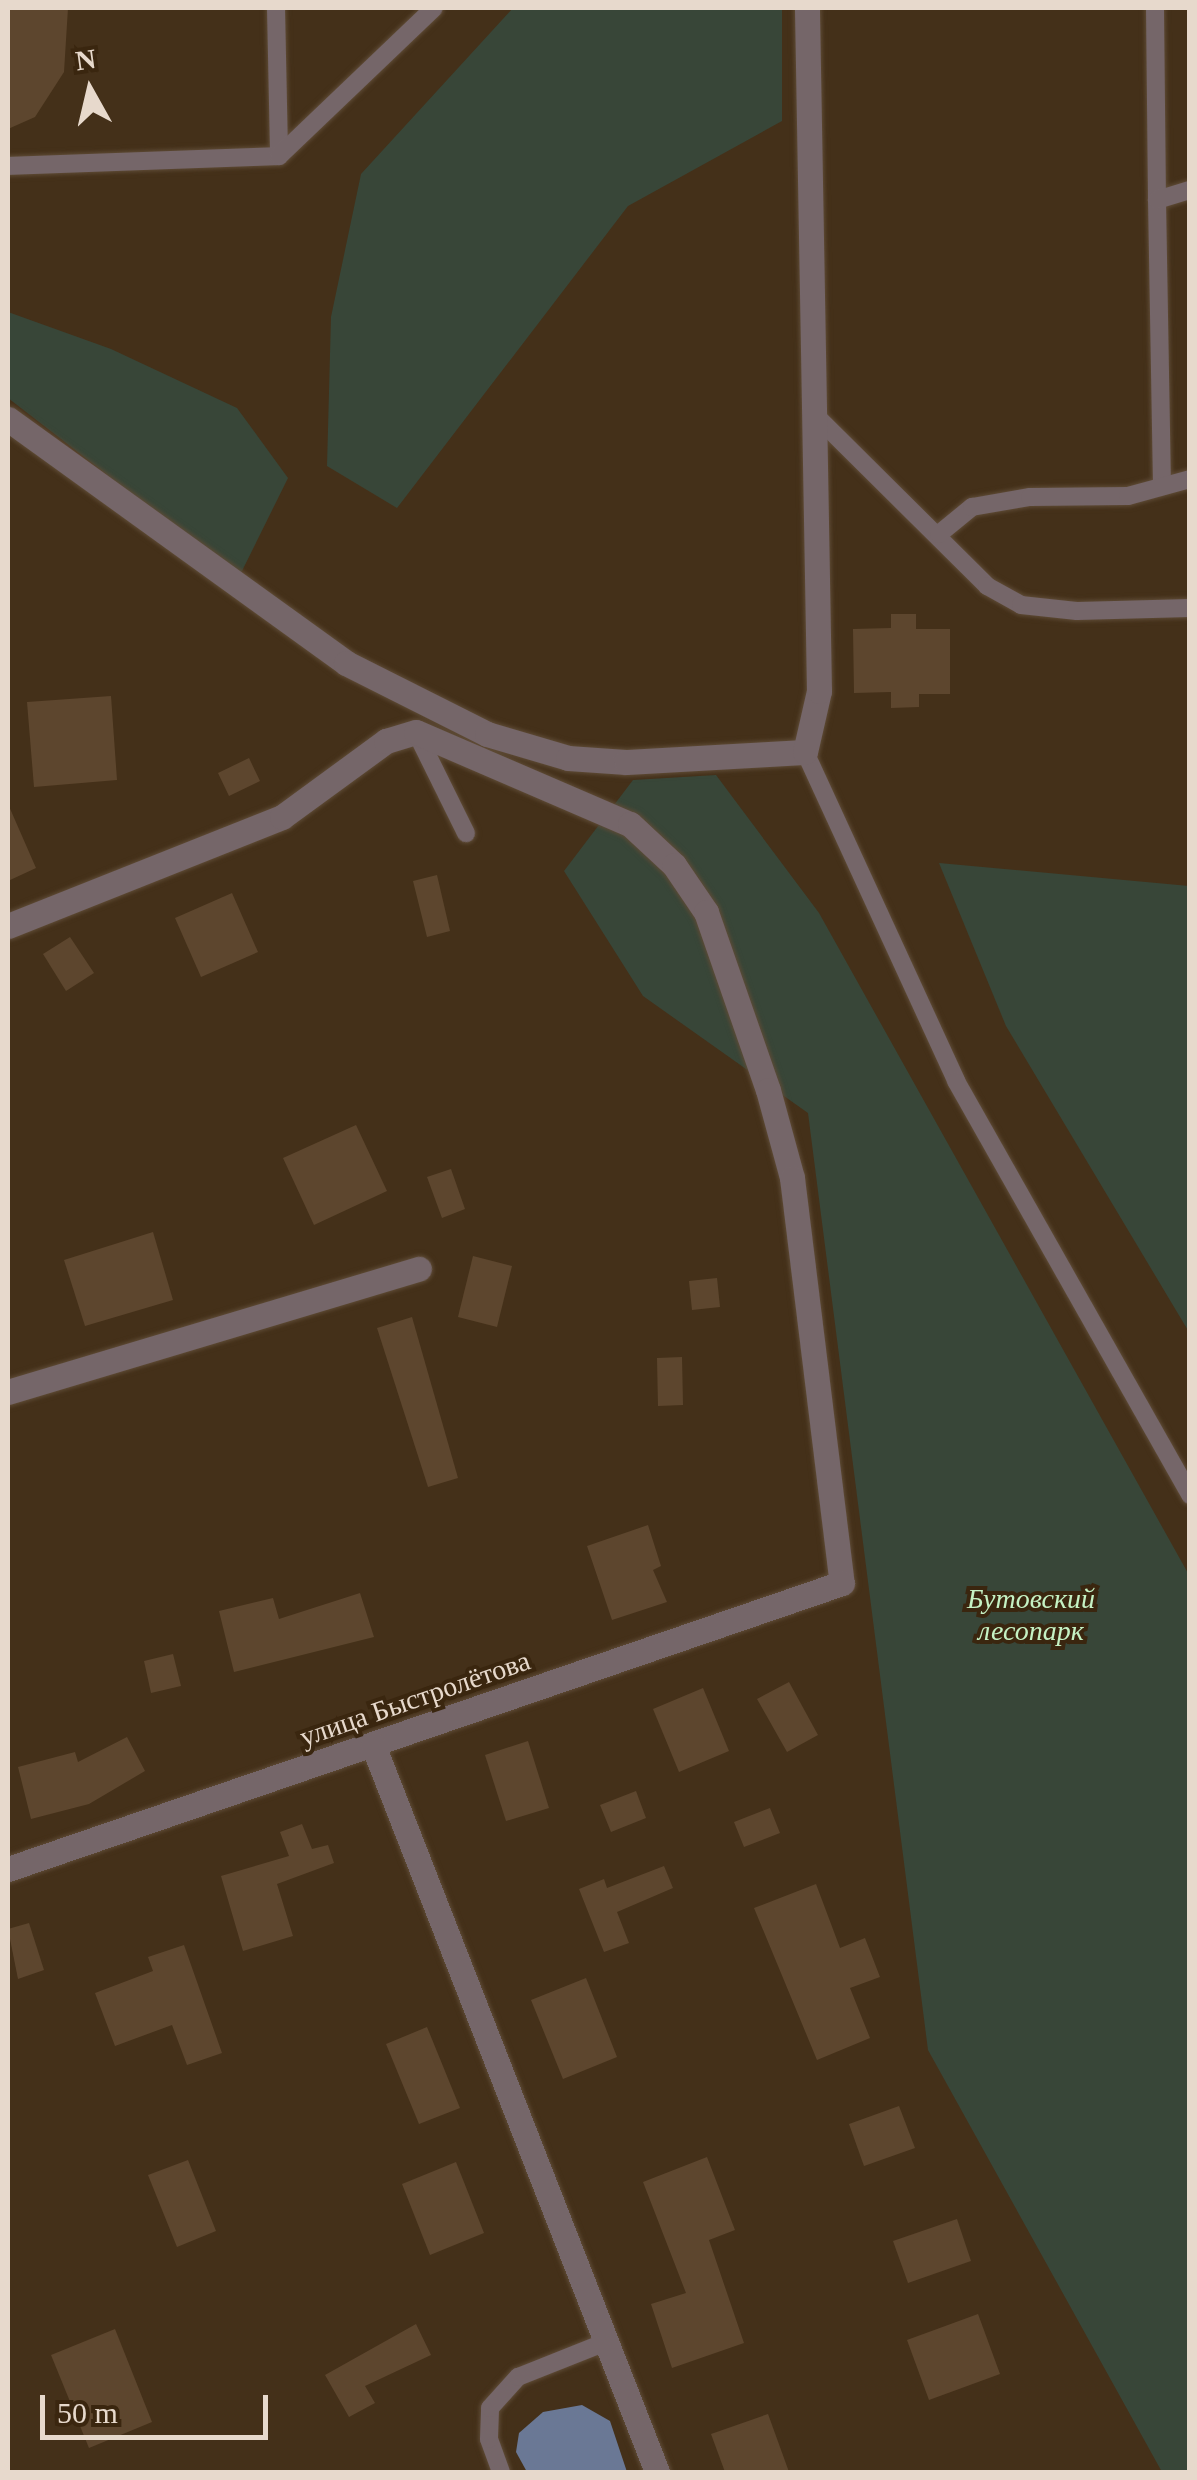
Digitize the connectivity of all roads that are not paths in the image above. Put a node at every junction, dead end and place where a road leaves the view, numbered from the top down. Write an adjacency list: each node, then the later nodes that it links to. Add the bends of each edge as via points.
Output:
1 (276, 8): 5 (lane)
2 (434, 8): 5 (lane)
3 (807, 8): 9 (street)
4 (1155, 8): 8 (lane)
5 (279, 156): 6 (lane)
6 (8, 166)
7 (1190, 190): 8 (lane)
8 (1157, 200): 14 (lane)
9 (815, 415): 15 (lane); 18 (street, via 819,692)
10 (8, 419): 11 (street)
11 (30, 436): 12 (street); 18 (street, via 346,663 487,734 568,758 626,762)
12 (8, 452)
13 (1190, 479): 14 (lane)
14 (1162, 486): 15 (lane, via 1128,496 985,504)
15 (939, 534): 16 (lane, via 987,586 1021,605 1077,612)
16 (1190, 608)
17 (416, 732): 19 (lane); 20 (street, via 386,740 282,818); 24 (street, улица Быстролётова, via 630,824 674,864 706,912 723,948 792,1178 842,1583)
18 (805, 752): 23 (lane, via 956,1081)
19 (466, 833)
20 (8, 926)
21 (419, 1269): 22 (street)
22 (8, 1392)
23 (1190, 1495)
24 (372, 1746): 25 (street, улица Быстролётова); 26 (street)
25 (8, 1869)
26 (606, 2342): 27 (lane, via 518,2377 490,2408 488,2439); 28 (street)
27 (501, 2472)
28 (657, 2472)

